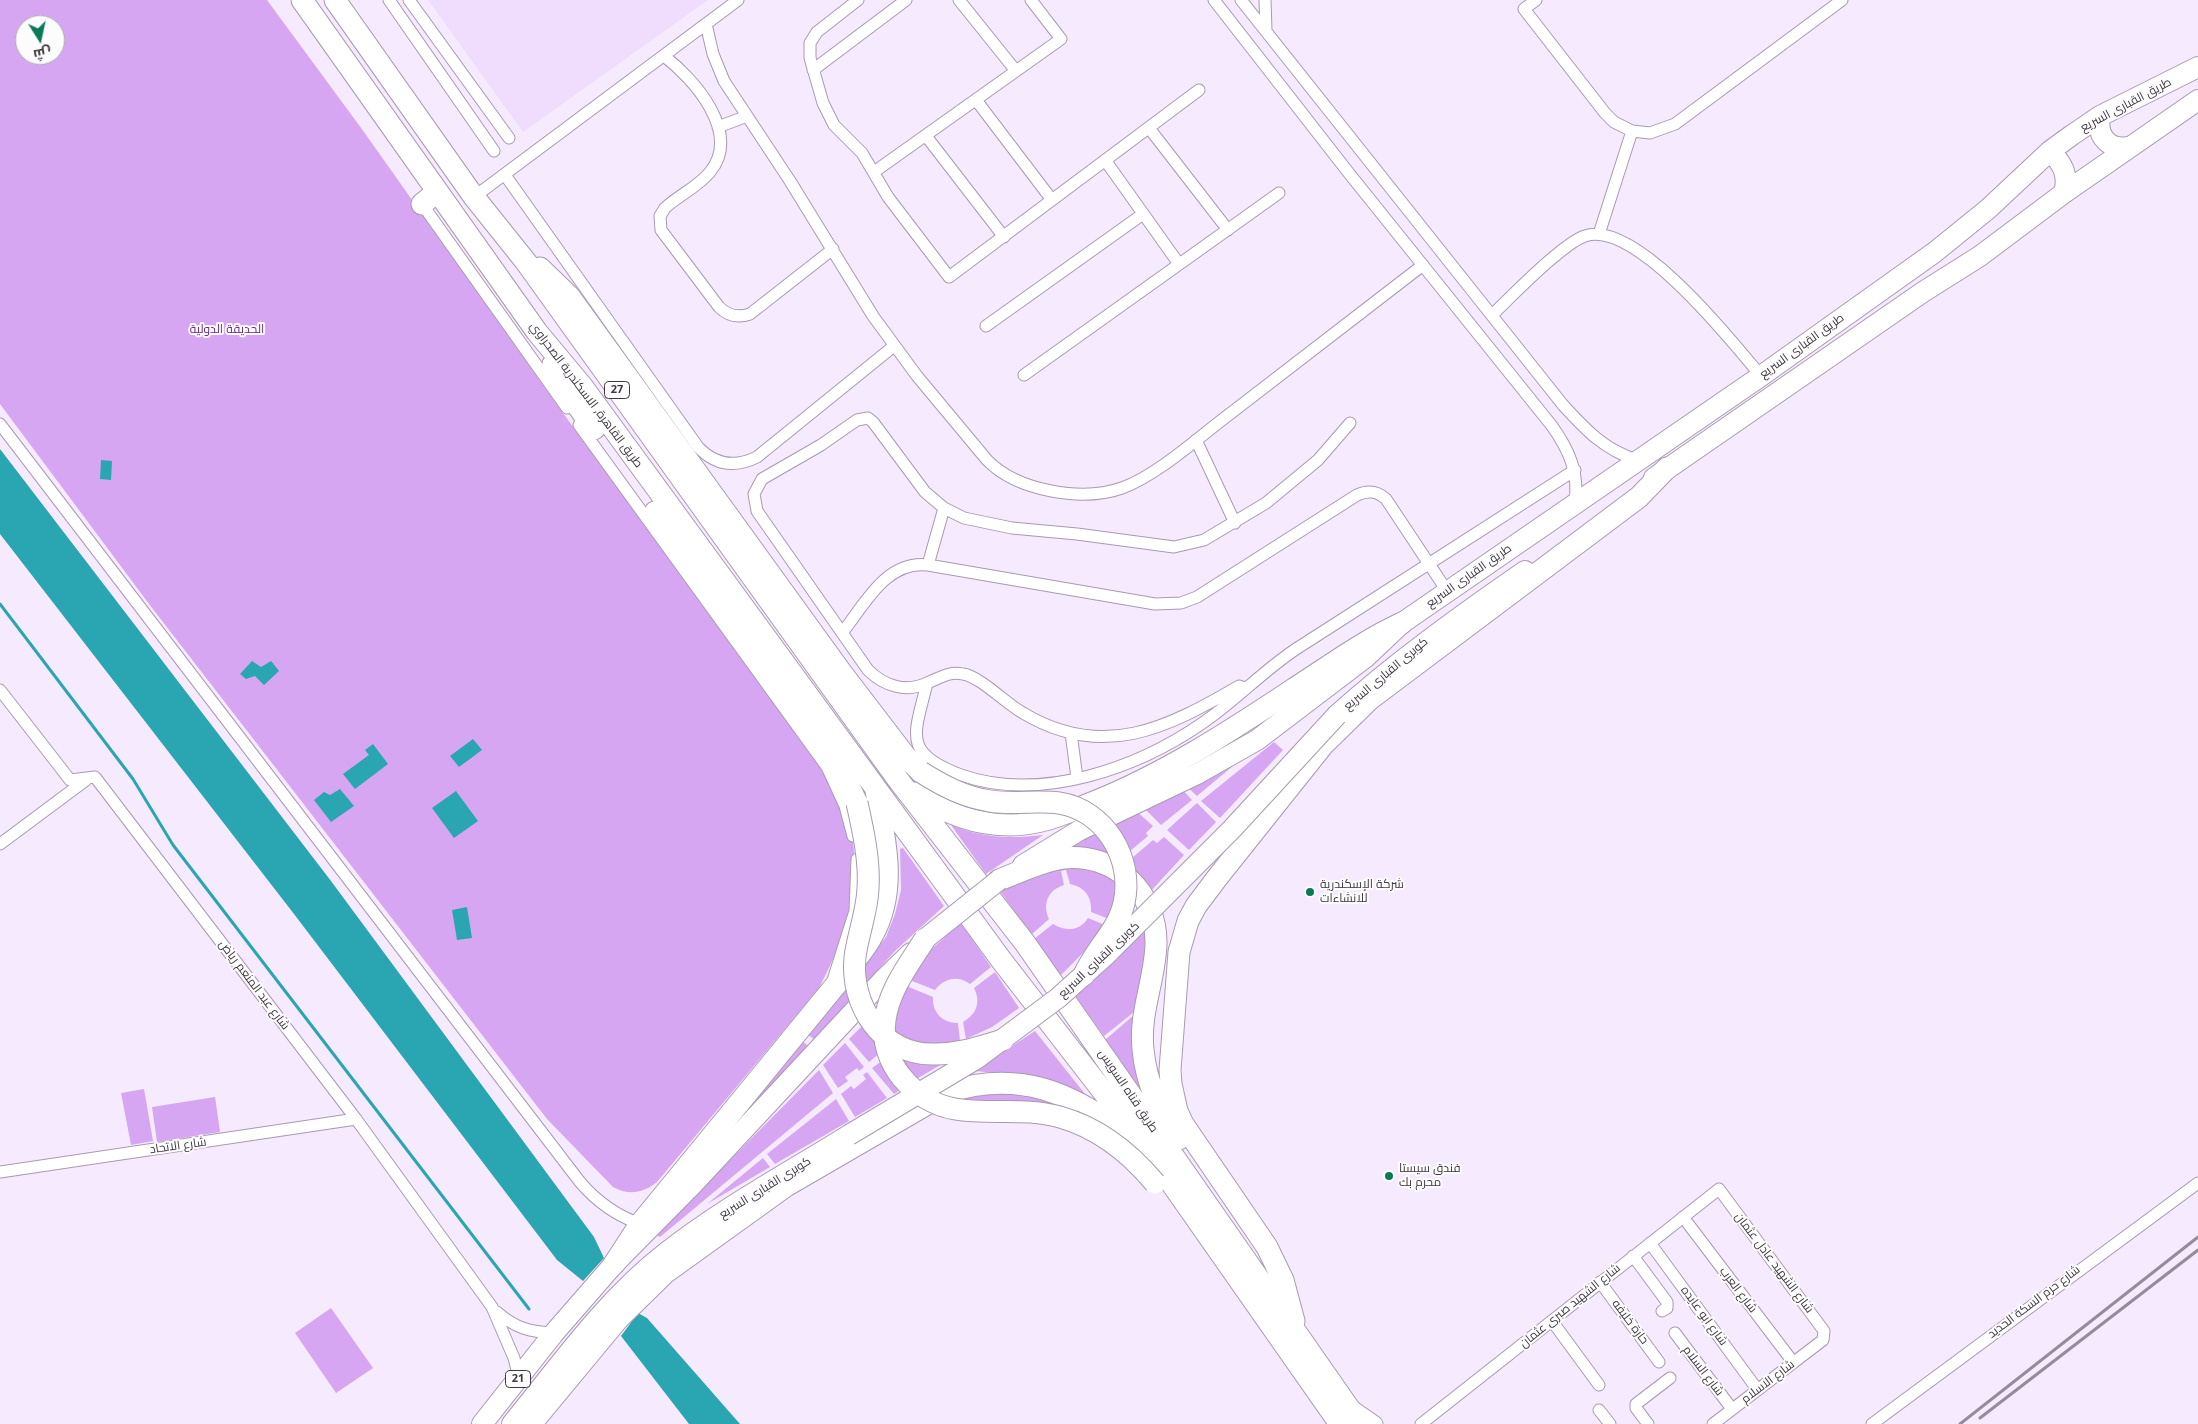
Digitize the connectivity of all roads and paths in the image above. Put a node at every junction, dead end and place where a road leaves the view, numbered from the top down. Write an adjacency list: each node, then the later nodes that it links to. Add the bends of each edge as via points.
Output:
1 (302, 0): 40 (highway, طريق القاهرة, الاسكندرية الصحراوي / 27)
2 (334, 0): 39 (highway, 27)
3 (389, 0): 32 (street)
4 (409, 0): 30 (street)
5 (738, 0): 15 (street)
6 (858, 0): 19 (street, via 813,37 809,53)
7 (906, 0): 19 (street)
8 (959, 0): 20 (street)
9 (1031, 0): 20 (street, via 1061,39)
10 (1214, 0): 49 (street)
11 (1241, 0): 16 (street)
12 (1265, 0): 16 (street)
13 (1536, 0): 28 (street, via 1524,9 1605,113)
14 (1842, 0): 28 (street, via 1675,124 1659,131)
15 (706, 24): 17 (street); 24 (street, via 718,68)
16 (1266, 32): 50 (street)
17 (664, 56): 26 (street, via 700,92); 36 (street)
18 (2198, 67): 25 (highway, طريق القبارى السريع)
19 (813, 70): 35 (street, via 830,119 857,146)
20 (1016, 71): 22 (street)
21 (1199, 90): 27 (street)
22 (976, 100): 29 (street); 41 (street)
23 (2198, 100): 31 (highway, طريق القبارى السريع)
24 (747, 116): 26 (street); 46 (street)
25 (2100, 116): 31 (highway, via 2100,132 2109,144 2124,148); 33 (highway, طريق القبارى السريع)
26 (718, 127): 46 (street, via 720,148 712,171 665,208 660,221 662,235 719,307 736,316 750,314)
27 (1148, 128): 34 (street); 43 (street)
28 (1632, 131): 44 (street)
29 (926, 136): 35 (street); 45 (street)
30 (508, 138)
31 (2132, 146): 38 (highway, طريق القبارى السريع)
32 (494, 151)
33 (2050, 151): 38 (highway, via 2066,173); 55 (highway, طريق القبارى السريع, via 1965,229)
34 (1105, 160): 41 (street); 42 (street)
35 (874, 172): 45 (street, via 888,197 949,278)
36 (505, 174): 39 (street); 53 (street, via 698,447 712,459 730,464 749,462)
37 (1279, 193): 43 (street)
38 (2064, 194): 60 (highway, طريق القبارى السريع, via 1980,256)
39 (474, 196): 47 (highway, 27)
40 (429, 198): 52 (highway, طريق القاهرة, الاسكندرية الصحراوي / 27); 82 (street, via 516,338 837,785 852,827 857,891 850,932)
41 (1052, 200): 45 (street)
42 (1143, 214): 48 (street); 51 (street)
43 (1228, 230): 48 (street)
44 (1599, 234): 50 (street, via 1573,242); 55 (street, via 1618,239 1676,281)
45 (1004, 237)
46 (833, 249): 53 (street)
47 (526, 262): 76 (highway, 27); 81 (highway, bridge, via 541,268 569,296 841,672 921,772 947,788 991,801 1062,803 1083,811 1109,833 1124,864 1124,902 1115,926 1091,959)
48 (1179, 264): 54 (street)
49 (1423, 265): 58 (street); 61 (street, via 1552,426 1568,451)
50 (1492, 315): 59 (street, via 1542,380 1592,436 1618,454)
51 (986, 326)
52 (545, 343): 77 (highway, طريق القاهرة, الاسكندرية الصحراوي / 27, via 582,386); 83 (highway, bridge, via 566,391 836,759 856,803 864,838 869,888 856,956 855,983 864,1012 884,1036 914,1052 954,1054)
53 (894, 346): 58 (street, via 988,460 1002,473 1027,486 1085,493 1120,488 1142,478)
54 (1024, 375)
55 (1761, 376): 59 (highway, طريق القبارى السريع)
56 (1350, 423): 64 (street, via 1301,476)
57 (0, 424): 90 (street, via 580,1182 601,1204)
58 (1196, 440): 64 (street)
59 (1637, 460): 62 (highway, طريق القبارى السريع)
60 (1667, 468): 81 (highway, كوبرى القبارى السريع, bridge, via 1376,680 1337,715 1232,828); 95 (highway, via 1639,497 1370,698 1313,757 1242,845 1188,921 1179,952 1170,1070 1173,1098 1183,1124 1267,1247)
61 (1575, 470): 62 (street); 65 (street)
62 (1575, 502): 67 (highway, طريق القبارى السريع)
63 (944, 508): 64 (street, via 975,522 1164,547 1196,544); 66 (street); 69 (street, via 918,483 873,422 864,418 758,483 754,494 757,510)
64 (1235, 523)
65 (1429, 564): 66 (street, via 1386,499 1377,493 1366,492 1197,598 1181,604 1155,604); 67 (street); 71 (street, via 1296,649)
66 (928, 565): 69 (street, via 912,564 892,572)
67 (1447, 591): 68 (highway, طريق القبارى السريع)
68 (1402, 623): 76 (highway, via 1363,644 1212,741 1122,791 1062,816 1010,825 975,821 958,817 928,802); 79 (highway, via 1366,657 1300,709 1230,756 1080,830)
69 (842, 633): 70 (street, via 868,670 880,680 900,687)
70 (927, 683): 73 (street, via 948,674 971,676 1025,715); 75 (street, via 916,742 942,766 967,777 1010,783 1044,783)
71 (1245, 688): 73 (street, via 1241,685 1182,719 1151,730 1103,736); 75 (street, via 1206,720 1170,743 1118,766)
72 (0, 690): 74 (street, via 70,780)
73 (1071, 733): 75 (street)
74 (91, 776): 78 (street); 84 (street, شارع عبد المنعم رياض, via 95,777)
75 (1077, 778)
76 (899, 780): 102 (highway, طريق قناه السويس, via 1025,943)
77 (875, 786): 82 (highway, via 888,864 883,910 873,935); 85 (highway, طريق قناه السويس, via 1002,961)
78 (0, 844)
79 (999, 880): 80 (highway, bridge); 95 (highway, bridge, via 1049,861 1077,857 1117,869 1138,888 1152,915 1156,938 1142,1030 1145,1064 1154,1098)
80 (925, 939): 93 (highway, bridge); 98 (highway, bridge, via 897,984 885,1020 890,1055 907,1085 943,1106 1023,1110 1052,1115 1080,1124 1114,1142 1155,1183 1222,1278)
81 (1084, 975): 83 (highway, كوبرى القبارى السريع, bridge)
82 (827, 996): 90 (highway)
83 (1003, 1040): 115 (highway, كوبرى القبارى السريع, bridge, via 666,1252 583,1336)
84 (356, 1119): 86 (street, شارع الاتحاد); 96 (street, شارع عبد المنعم رياض)
85 (1146, 1147): 98 (highway, طريق قناه السويس); 116 (highway, via 1090,1109 1037,1088 992,1082 948,1092 786,1186 665,1273 618,1319)
86 (0, 1172)
87 (2198, 1183): 124 (street, شارع حرم السكة الحديد)
88 (1719, 1189): 89 (street, شارع الشهيد صبرى عثمان); 103 (street, شارع الشهيد عادل عثمان, via 1824,1331)
89 (1683, 1217): 91 (street, شارع الشهيد صبرى عثمان); 105 (street, شارع العرب)
90 (640, 1224): 93 (highway)
91 (1650, 1242): 92 (street, شارع الشهيد صبرى عثمان); 110 (street, شارع ابو عايده)
92 (1633, 1256): 94 (street, شارع الشهيد صبرى عثمان); 97 (street, via 1668,1302)
93 (614, 1264): 100 (highway)
94 (1600, 1282): 99 (street, شارع الشهيد صبرى عثمان); 104 (street, حارة خليفه)
95 (1288, 1298): 102 (highway)
96 (492, 1308): 100 (street, شارع عبد المنعم رياض, via 517,1328); 106 (street, شارع عبد المنعم رياض, via 514,1358)
97 (1662, 1311)
98 (1264, 1316): 108 (highway, طريق قناه السويس)
99 (1552, 1321): 109 (street); 120 (street, شارع الشهيد صبرى عثمان)
100 (554, 1333): 106 (highway, 21)
101 (1675, 1333): 111 (street, شارع السلام)
102 (1298, 1334): 113 (highway, طريق قناه السويس)
103 (1823, 1340): 105 (street, شارع الاسلام)
104 (1659, 1362)
105 (1793, 1362): 110 (street, شارع الاسلام)
106 (519, 1378): 114 (highway, 21)
107 (1670, 1378): 122 (street, via 1636,1404)
108 (1309, 1383): 113 (highway, طريق قناه السويس); 117 (street, طريق قناه السويس)
109 (1600, 1385)
110 (1757, 1389): 111 (street, شارع الاسلام)
111 (1732, 1409): 123 (street, شارع الاسلام)
112 (1599, 1410): 121 (street)
113 (1344, 1415): 118 (highway, طريق قناه السويس); 119 (street, طريق قناه السويس, via 1359,1411)
114 (482, 1424)
115 (512, 1424)
116 (531, 1424)
117 (1328, 1424)
118 (1360, 1424)
119 (1375, 1424)
120 (1422, 1424)
121 (1610, 1424)
122 (1648, 1424)
123 (1712, 1424)
124 (1872, 1424)

